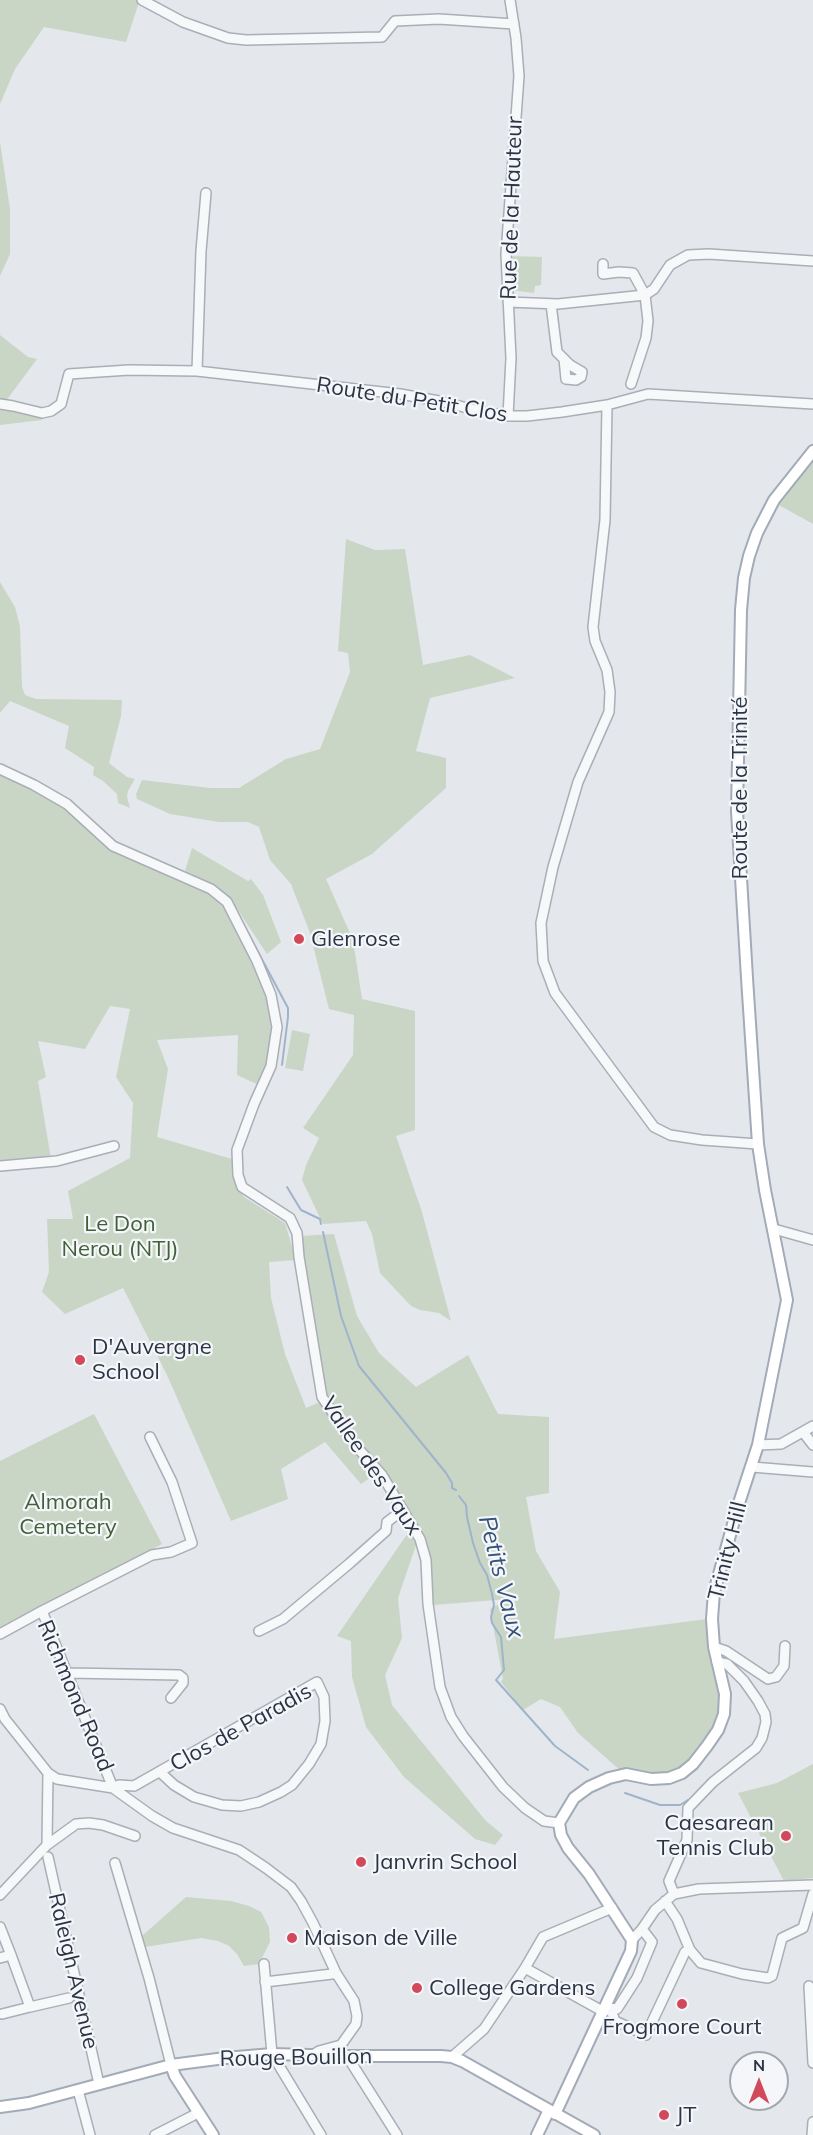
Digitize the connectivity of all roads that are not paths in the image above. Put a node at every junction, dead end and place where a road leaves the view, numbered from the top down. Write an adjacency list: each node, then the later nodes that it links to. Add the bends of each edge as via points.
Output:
1 (142, 0): 3 (street, via 183,22 228,38 246,40 382,37 395,21 439,19)
2 (510, 0): 3 (street, Rue de la Hauteur)
3 (514, 24): 8 (street, Rue de la Hauteur, via 519,76 506,254)
4 (206, 194): 11 (street)
5 (813, 261): 7 (street, via 688,255 670,265 654,289)
6 (603, 264): 7 (street, via 603,274 633,273)
7 (645, 295): 9 (street); 12 (street, via 647,329)
8 (508, 302): 9 (street); 16 (street, Rue de la Hauteur)
9 (551, 304): 10 (street, via 557,352)
10 (564, 359)
11 (197, 371): 13 (street, Route du Petit Clos, via 72,372 57,409 42,413); 16 (street, Route du Petit Clos, via 400,394)
12 (631, 384)
13 (0, 404)
14 (813, 404): 15 (street, Route du Petit Clos, via 648,394)
15 (607, 405): 16 (street, Route du Petit Clos); 19 (street, via 605,520 593,627 606,670 609,712 578,782 553,867 541,923 543,961 555,993 654,1126 670,1135)
16 (508, 416)
17 (813, 451): 19 (main road, Route de la Trinité, via 774,500 757,533 744,578 741,610 737,812)
18 (0, 769): 31 (street, Vallee des Vaux, via 67,804 113,846 211,889 227,902 272,995 277,1027 272,1066 237,1150 238,1175 242,1187 290,1218 297,1233 322,1397 355,1445 382,1474)
19 (758, 1144): 22 (main road, Trinity Hill)
20 (114, 1146): 21 (street, via 57,1161)
21 (0, 1166)
22 (774, 1229): 23 (street); 27 (main road, Trinity Hill, via 787,1300)
23 (813, 1240)
24 (813, 1426): 25 (street)
25 (803, 1432): 27 (street, via 781,1444); 28 (street)
26 (150, 1437): 32 (street, via 172,1482 192,1543 152,1555)
27 (758, 1445): 29 (main road, Trinity Hill)
28 (813, 1445)
29 (752, 1467): 30 (street); 36 (main road, Trinity Hill, via 714,1592)
30 (813, 1472)
31 (403, 1510): 33 (street, via 350,1563 283,1619); 45 (street, Vallee des Vaux, via 420,1539 426,1560 440,1687 452,1717 503,1787 544,1821)
32 (42, 1611): 34 (street, Richmond Road); 38 (street, Richmond Road)
33 (259, 1631)
34 (0, 1634)
35 (785, 1646): 36 (street, via 784,1666 776,1677 768,1679)
36 (714, 1647): 37 (main road, Trinity Hill)
37 (717, 1662): 45 (main road, Trinity Hill, via 725,1694 724,1714 718,1730 693,1764 669,1778 626,1774 609,1778 574,1798); 52 (street, via 727,1664 744,1681 762,1707 766,1722 756,1748 688,1808 687,1840 669,1881)
38 (68, 1673): 39 (street, via 178,1675 183,1683); 44 (street, Richmond Road)
39 (171, 1698)
40 (0, 1709): 41 (street)
41 (2, 1721): 43 (street)
42 (160, 1772): 42 (street, Clos de Paradis, via 194,1797 222,1805 259,1802 281,1792 298,1778 321,1744 324,1697 317,1682); 44 (street, Clos de Paradis, via 134,1786)
43 (48, 1773): 44 (street, via 57,1779); 47 (street)
44 (113, 1788): 72 (street, via 172,1828 239,1850 291,1887 301,1900 354,2001 357,2016 341,2045)
45 (559, 1823): 55 (main road, via 568,1848)
46 (135, 1836): 47 (street, via 103,1825 71,1823)
47 (47, 1845): 51 (street)
48 (48, 1857): 77 (street, Raleigh Avenue)
49 (115, 1863): 76 (street)
50 (813, 1885): 52 (street)
51 (0, 1894)
52 (674, 1894): 54 (street)
53 (813, 1894): 59 (street, via 803,1928 782,1938 772,1976 768,1978 701,1963)
54 (665, 1900): 57 (street); 59 (street)
55 (612, 1908): 58 (main road); 63 (street, via 543,1937)
56 (0, 1928): 60 (street)
57 (642, 1929): 58 (street); 69 (street, via 652,1942 637,1978 617,2009)
58 (632, 1940): 69 (main road)
59 (690, 1950): 69 (street, via 685,1952 645,2035 615,2021)
60 (11, 1954): 61 (street); 68 (street)
61 (0, 1958)
62 (264, 1964): 65 (street)
63 (525, 1968): 69 (street); 74 (street, via 484,2029)
64 (332, 1974): 65 (street)
65 (266, 1982): 71 (street)
66 (809, 1986): 75 (street)
67 (69, 1998): 68 (street)
68 (30, 2007): 70 (street)
69 (607, 2010): 80 (main road)
70 (2, 2014)
71 (272, 2054): 72 (main road, Rouge Bouillon); 76 (main road, Rouge Bouillon); 86 (street)
72 (313, 2055): 73 (main road, Rouge Bouillon)
73 (347, 2056): 74 (main road, Rouge Bouillon); 87 (street)
74 (452, 2057): 80 (main road, Rouge Bouillon)
75 (813, 2063)
76 (171, 2065): 77 (main road, Rouge Bouillon); 81 (main road)
77 (99, 2084): 78 (main road, Rouge Bouillon)
78 (78, 2090): 79 (main road, Rouge Bouillon); 83 (street)
79 (0, 2107)
80 (552, 2112): 88 (main road); 89 (main road, Rouge Bouillon)
81 (198, 2113): 84 (street); 85 (main road)
82 (813, 2122): 90 (street)
83 (90, 2135)
84 (155, 2135)
85 (213, 2135)
86 (321, 2135)
87 (397, 2135)
88 (537, 2135)
89 (594, 2135)
90 (812, 2135)

